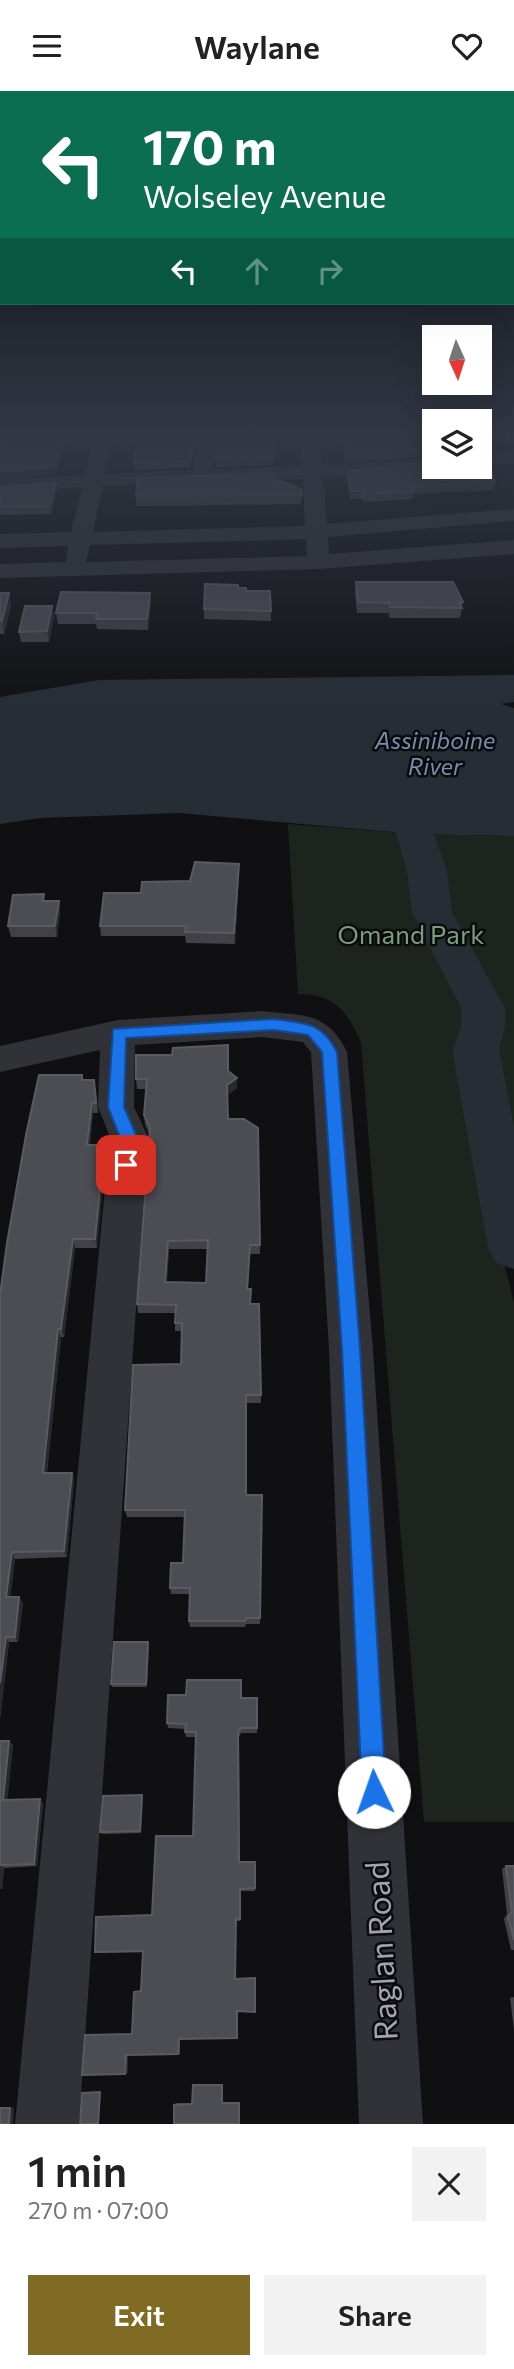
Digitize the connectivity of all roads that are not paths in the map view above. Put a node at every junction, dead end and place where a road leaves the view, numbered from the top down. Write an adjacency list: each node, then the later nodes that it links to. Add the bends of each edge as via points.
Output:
1 (85, 530): 4 (street)
2 (336, 530): 3 (street)
3 (315, 531): 4 (street); 7 (street)
4 (84, 537): 5 (street); 8 (street)
5 (0, 541)
6 (514, 547): 7 (street)
7 (318, 562): 8 (street)
8 (74, 568): 9 (street)
9 (0, 571)
10 (118, 1033): 11 (street); 12 (street, via 116,1107 129,1137); 13 (street, Raglan Road, via 274,1024 312,1030 329,1052 349,1322)
11 (0, 1059)
12 (47, 2124)
13 (391, 2124)

